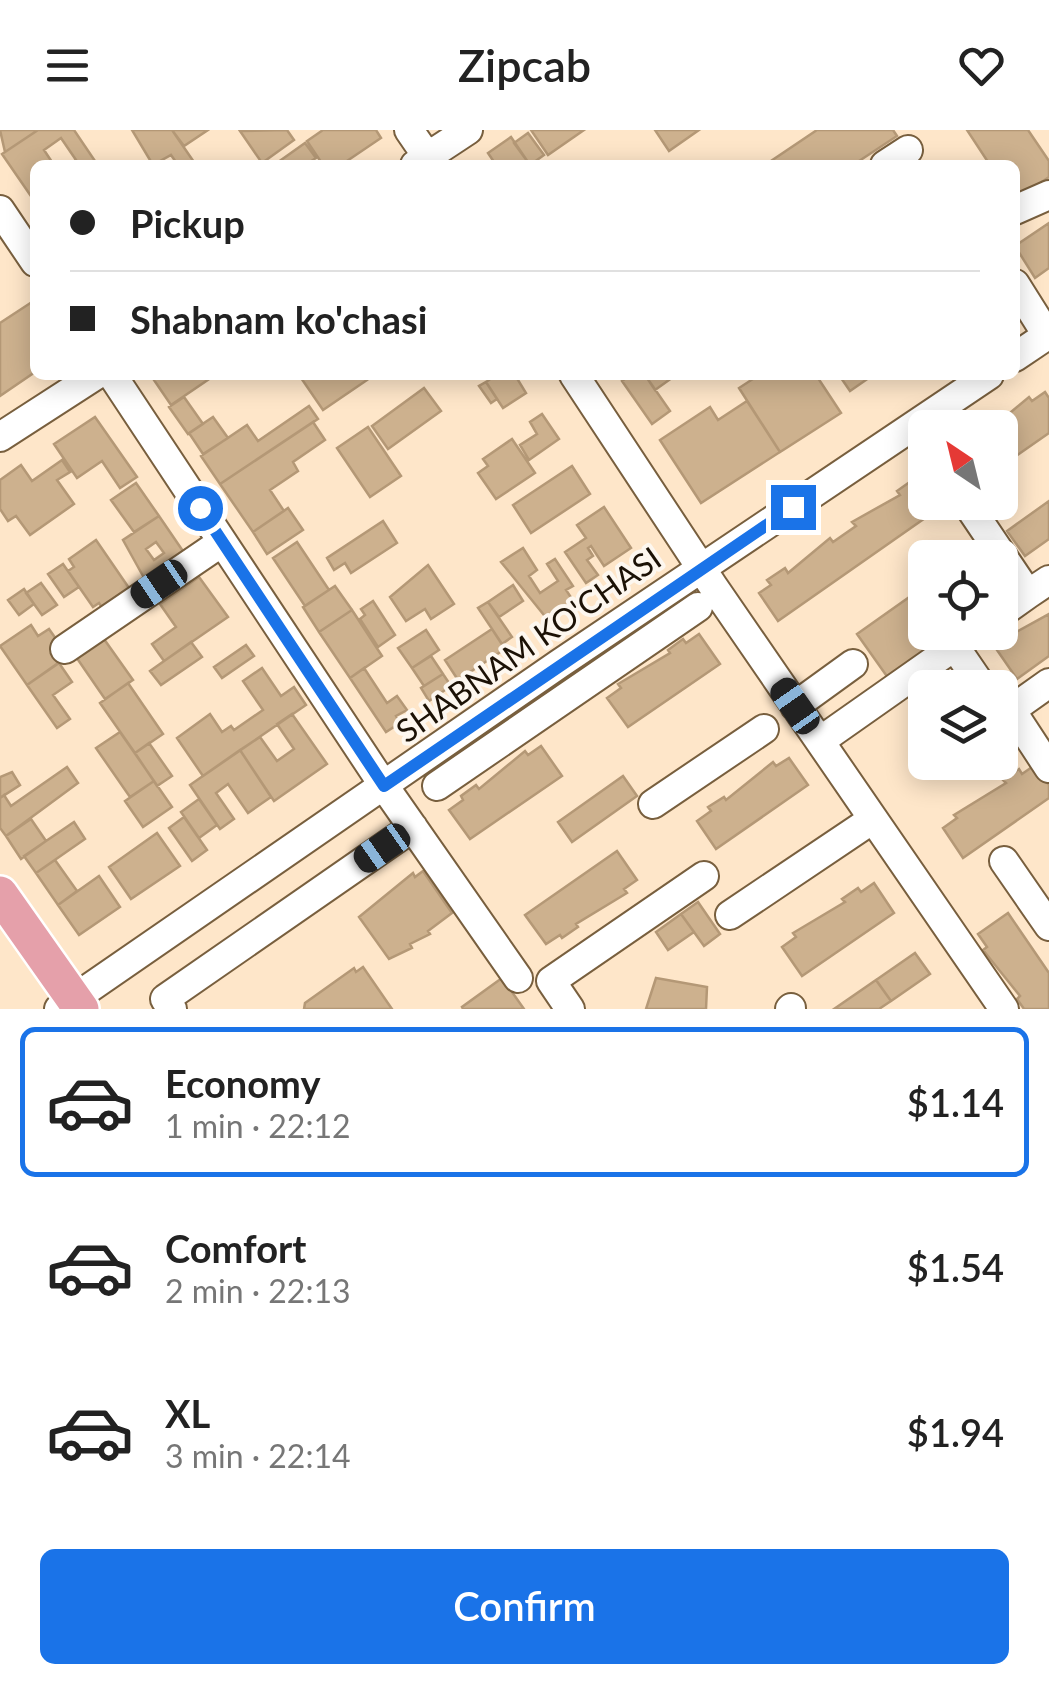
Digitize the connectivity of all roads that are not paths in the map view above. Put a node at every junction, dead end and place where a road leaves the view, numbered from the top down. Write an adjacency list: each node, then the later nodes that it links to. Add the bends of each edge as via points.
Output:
1 (409, 130): 3 (street)
2 (468, 130): 4 (street)
3 (424, 160)
4 (428, 160)
5 (1049, 195): 6 (street)
6 (1020, 208)
7 (0, 210): 8 (street)
8 (30, 255)
9 (1020, 292): 10 (street)
10 (1048, 334): 11 (street)
11 (1020, 354)
12 (88, 380): 17 (street)
13 (115, 380): 20 (street)
14 (577, 380): 21 (street)
15 (983, 380): 16 (street, SHABNAM KO'CHASI)
16 (949, 410)
17 (0, 438)
18 (908, 443): 21 (street, SHABNAM KO'CHASI)
19 (981, 520): 22 (street)
20 (222, 542): 25 (street); 35 (street)
21 (703, 566): 30 (street); 35 (street, SHABNAM KO'CHASI)
22 (1039, 587): 23 (street)
23 (1018, 602)
24 (698, 607): 36 (street)
25 (65, 649)
26 (950, 650): 33 (street)
27 (853, 664): 30 (street)
28 (1049, 683): 29 (street)
29 (1018, 701)
30 (795, 706): 33 (street)
31 (1018, 725): 34 (street)
32 (764, 728): 37 (street)
33 (820, 741): 38 (street)
34 (1049, 768)
35 (384, 786): 39 (street); 46 (street, SHABNAM KO'CHASI)
36 (437, 786)
37 (654, 804)
38 (873, 819): 43 (street); 49 (street)
39 (413, 827): 45 (street); 47 (street, via 165,999)
40 (1004, 861): 44 (street)
41 (704, 876): 48 (street, via 551,981)
42 (0, 894): 46 (main road)
43 (730, 916)
44 (1049, 926)
45 (518, 978)
46 (71, 1006)
47 (172, 1009)
48 (569, 1009)
49 (1004, 1009)

